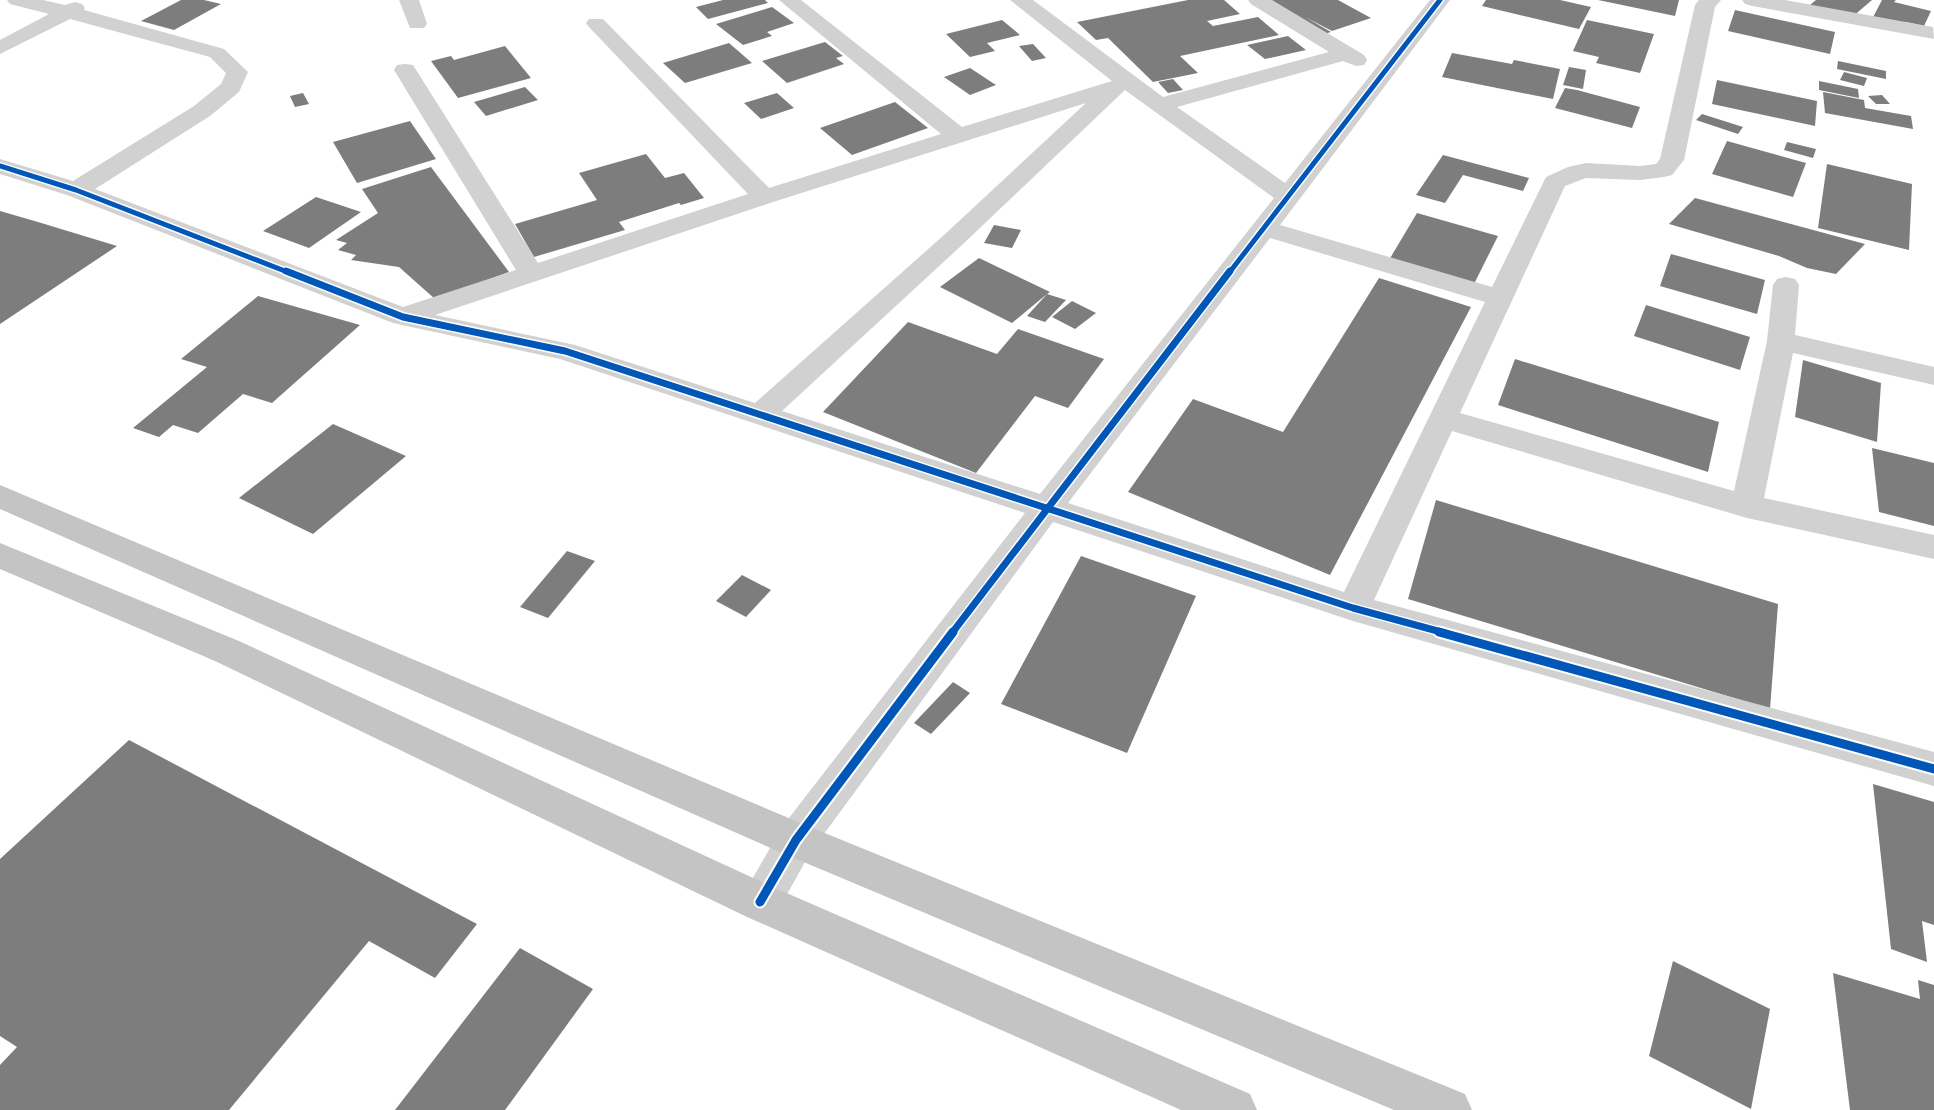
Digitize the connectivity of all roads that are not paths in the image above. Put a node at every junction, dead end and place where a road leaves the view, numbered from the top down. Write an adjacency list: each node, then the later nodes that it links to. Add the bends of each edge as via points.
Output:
1 (16, 0): 10 (street)
2 (91, 0): 10 (street)
3 (408, 0): 12 (street)
4 (789, 0): 20 (street)
5 (1020, 0): 18 (street)
6 (1258, 0): 15 (street)
7 (1440, 0): 17 (street)
8 (1711, 0): 28 (street, via 1705,5 1672,160 1664,170 1641,173 1587,169 1570,172 1555,182)
9 (1752, 0): 13 (street)
10 (68, 12): 14 (street); 22 (street, via 217,53 237,72 231,87 202,111)
11 (596, 23): 24 (street)
12 (417, 24)
13 (1934, 34)
14 (0, 48)
15 (1346, 54): 17 (street); 19 (street)
16 (405, 69): 26 (street)
17 (1382, 76): 23 (street)
18 (1121, 83): 19 (street); 20 (street); 32 (street)
19 (1161, 104): 23 (street)
20 (958, 136): 24 (street)
21 (0, 166): 22 (street)
22 (76, 190): 29 (street)
23 (1287, 196): 25 (street)
24 (764, 197): 26 (street)
25 (1264, 228): 28 (street); 36 (street)
26 (532, 274): 29 (street)
27 (1786, 285): 30 (street)
28 (1500, 298): 33 (street)
29 (403, 317): 32 (street, via 565,351)
30 (1781, 341): 31 (street); 35 (street)
31 (1934, 376)
32 (760, 415): 36 (street)
33 (1443, 417): 35 (street); 39 (street)
34 (0, 496): 41 (main road)
35 (1747, 506): 37 (street)
36 (1046, 509): 39 (street); 41 (street)
37 (1934, 547)
38 (0, 555): 42 (main road, via 227,651)
39 (1353, 608): 40 (street)
40 (1934, 769)
41 (796, 840): 42 (street); 44 (main road)
42 (760, 902): 43 (main road)
43 (1234, 1110)
44 (1449, 1110)

